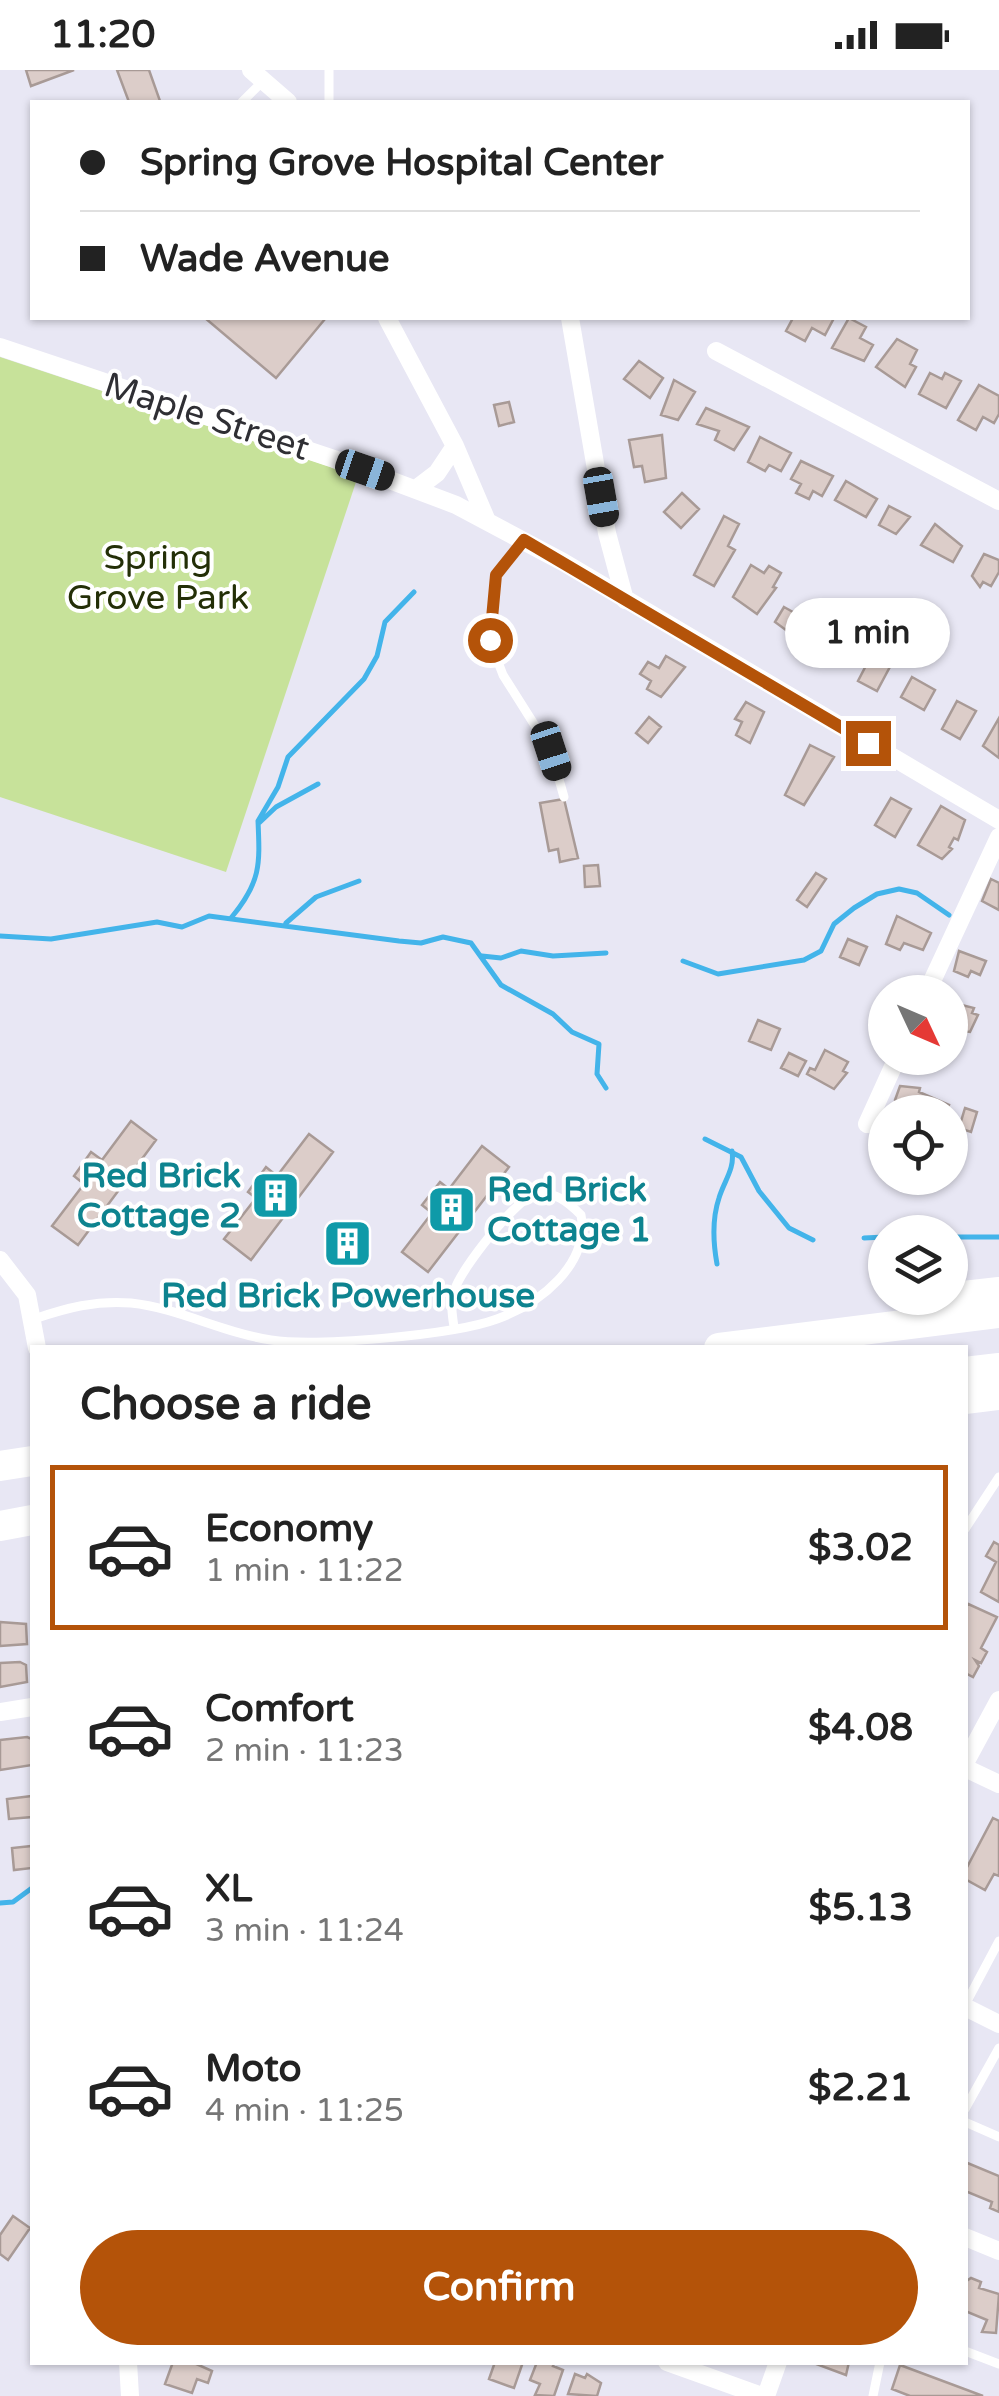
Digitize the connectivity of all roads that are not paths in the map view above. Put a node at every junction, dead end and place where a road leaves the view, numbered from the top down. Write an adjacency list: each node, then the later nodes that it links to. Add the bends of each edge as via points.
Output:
1 (329, 70): 5 (lane)
2 (257, 76): 3 (lane); 4 (street)
3 (243, 100)
4 (286, 100)
5 (329, 100)
6 (388, 320): 10 (street)
7 (570, 320): 15 (street)
8 (0, 348): 11 (street, Maple Street)
9 (716, 351): 12 (street)
10 (455, 446): 11 (street); 13 (street)
11 (416, 488): 13 (street, Maple Street)
12 (999, 501)
13 (487, 521): 14 (street, Maple Street)
14 (524, 540): 15 (street, Maple Street); 16 (lane, via 496,575 490,640 503,675 551,751)
15 (625, 600): 17 (street, Maple Street)
16 (564, 797)
17 (999, 820)
18 (999, 838): 19 (street)
19 (936, 975)
20 (890, 1075): 21 (street)
21 (866, 1124)
22 (0, 1260): 25 (street, via 27,1295)
23 (999, 1292): 27 (highway, via 938,1299)
24 (999, 1314): 27 (highway)
25 (34, 1319): 26 (lane, via 84,1305 130,1304 297,1342); 28 (street)
26 (454, 1327): 26 (lane, via 493,1321 548,1290 579,1246 581,1215 560,1196 532,1195 516,1205 455,1286)
27 (798, 1334): 29 (highway)
28 (37, 1345)
29 (736, 1345)
30 (999, 1368): 31 (highway)
31 (968, 1372)
32 (999, 1395): 33 (highway)
33 (968, 1399)
34 (30, 1461): 35 (highway)
35 (0, 1466)
36 (999, 1477): 38 (lane)
37 (30, 1520): 39 (highway)
38 (968, 1524)
39 (0, 1526)
40 (999, 1700): 43 (street)
41 (30, 1707): 42 (street)
42 (0, 1712)
43 (968, 1760)
44 (968, 1768): 45 (street)
45 (999, 1784)
46 (999, 1942): 47 (lane)
47 (968, 2000)
48 (968, 2008): 49 (street)
49 (999, 2024)
50 (999, 2048): 51 (lane)
51 (968, 2104)
52 (968, 2123): 53 (lane)
53 (999, 2137)
54 (968, 2237): 55 (street)
55 (999, 2251)
56 (968, 2352): 57 (lane)
57 (999, 2364)
58 (128, 2365): 63 (street)
59 (676, 2365): 62 (street)
60 (777, 2365): 62 (street)
61 (879, 2365): 64 (lane)
62 (770, 2395)
63 (130, 2396)
64 (873, 2396)

